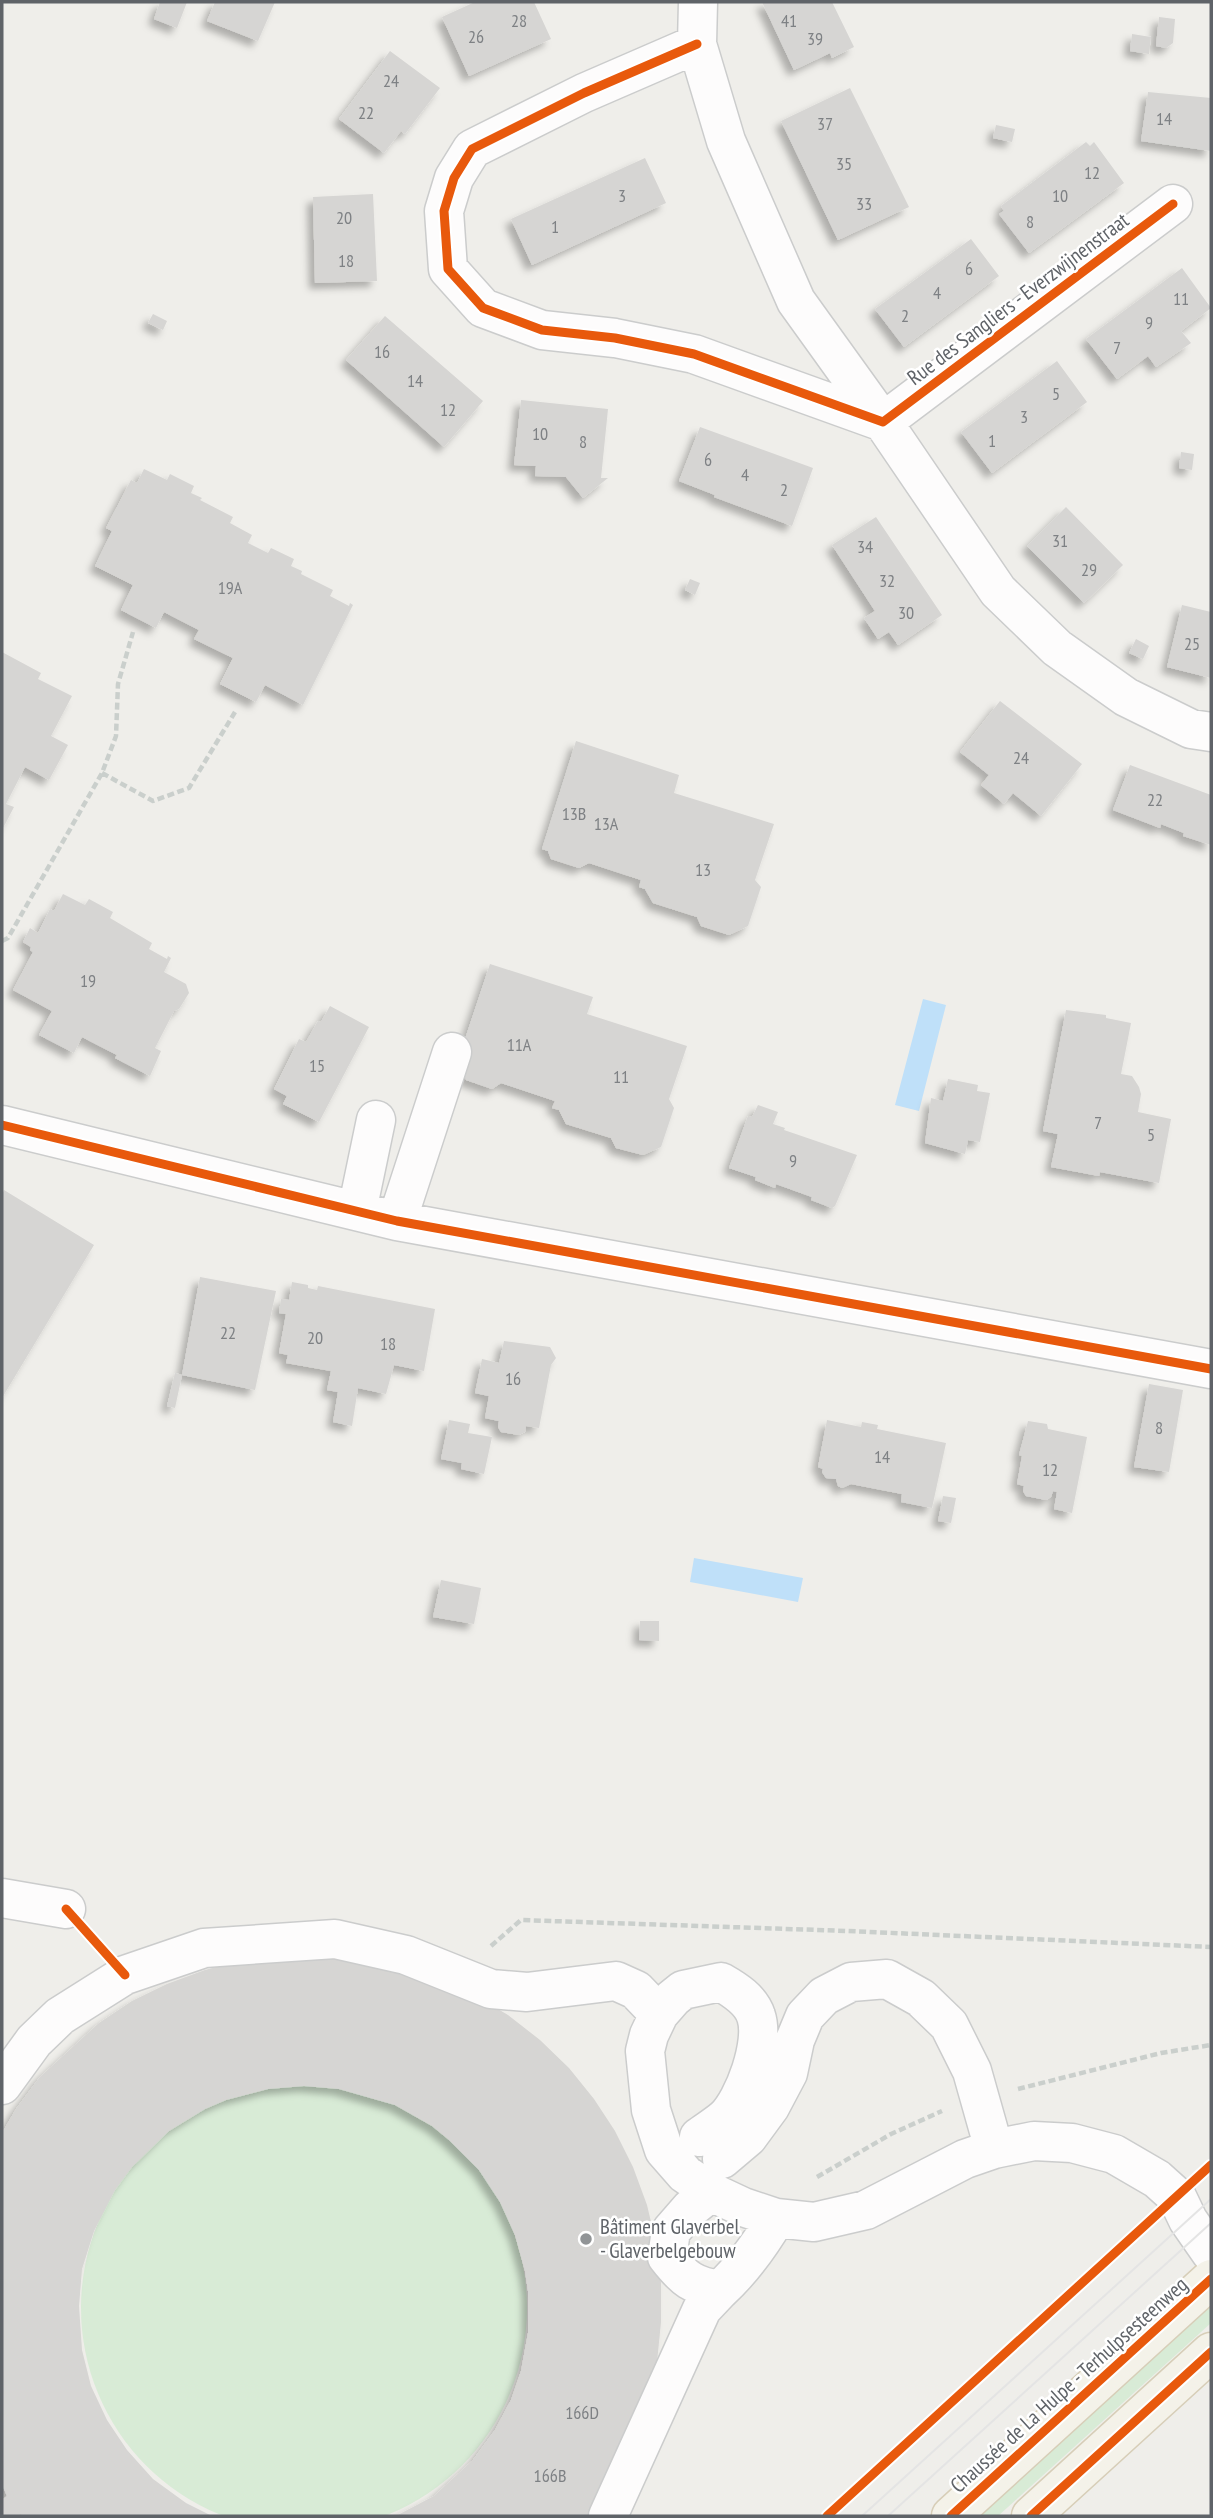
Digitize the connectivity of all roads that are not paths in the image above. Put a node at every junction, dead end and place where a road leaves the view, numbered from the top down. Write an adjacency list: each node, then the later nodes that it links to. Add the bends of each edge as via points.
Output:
1 (698, 2): 2 (street)
2 (697, 44): 4 (street, via 726,141 796,301); 4 (street, via 472,149 454,178 444,211 449,269 483,308 542,330 694,354)
3 (1173, 204): 4 (street, Rue des Sangliers - Everzwijnenstraat)
4 (883, 422): 5 (street, via 998,591 1057,648 1126,697 1191,729)
5 (1211, 732)
6 (452, 1052): 10 (street)
7 (376, 1120): 9 (street)
8 (2, 1125): 9 (street)
9 (357, 1211): 10 (street)
10 (397, 1221): 11 (street)
11 (1211, 1369)
12 (2, 1898): 13 (street)
13 (66, 1909)
14 (659, 2014): 15 (street, via 636,1990 616,1981 527,1992 491,1989 406,1955 335,1939 204,1948 125,1975 60,2016 34,2041); 17 (street, via 645,2051 651,2110 664,2150 685,2174); 17 (street, via 683,1990 721,1982 741,1994 756,2016 757,2048 750,2077 727,2116)
15 (2, 2085)
16 (994, 2149): 17 (street, via 972,2071 949,2025 920,1998 887,1979 851,1982 824,1996 805,2016 794,2040 788,2073 770,2107 748,2137); 18 (street, via 866,2210 814,2222); 19 (street, via 1034,2141 1072,2143 1114,2154 1157,2179 1177,2197)
17 (711, 2163): 18 (street, via 743,2207); 21 (street, via 691,2207 671,2231 667,2258 682,2277 702,2288)
18 (776, 2218): 21 (street, via 737,2274)
19 (1211, 2253)
20 (1211, 2279): 24 (main road, Chaussée de La Hulpe - Terhulpsesteenweg)
21 (720, 2290): 23 (street, via 702,2309)
22 (1211, 2352): 25 (main road)
23 (608, 2516)
24 (951, 2516)
25 (1031, 2516)

